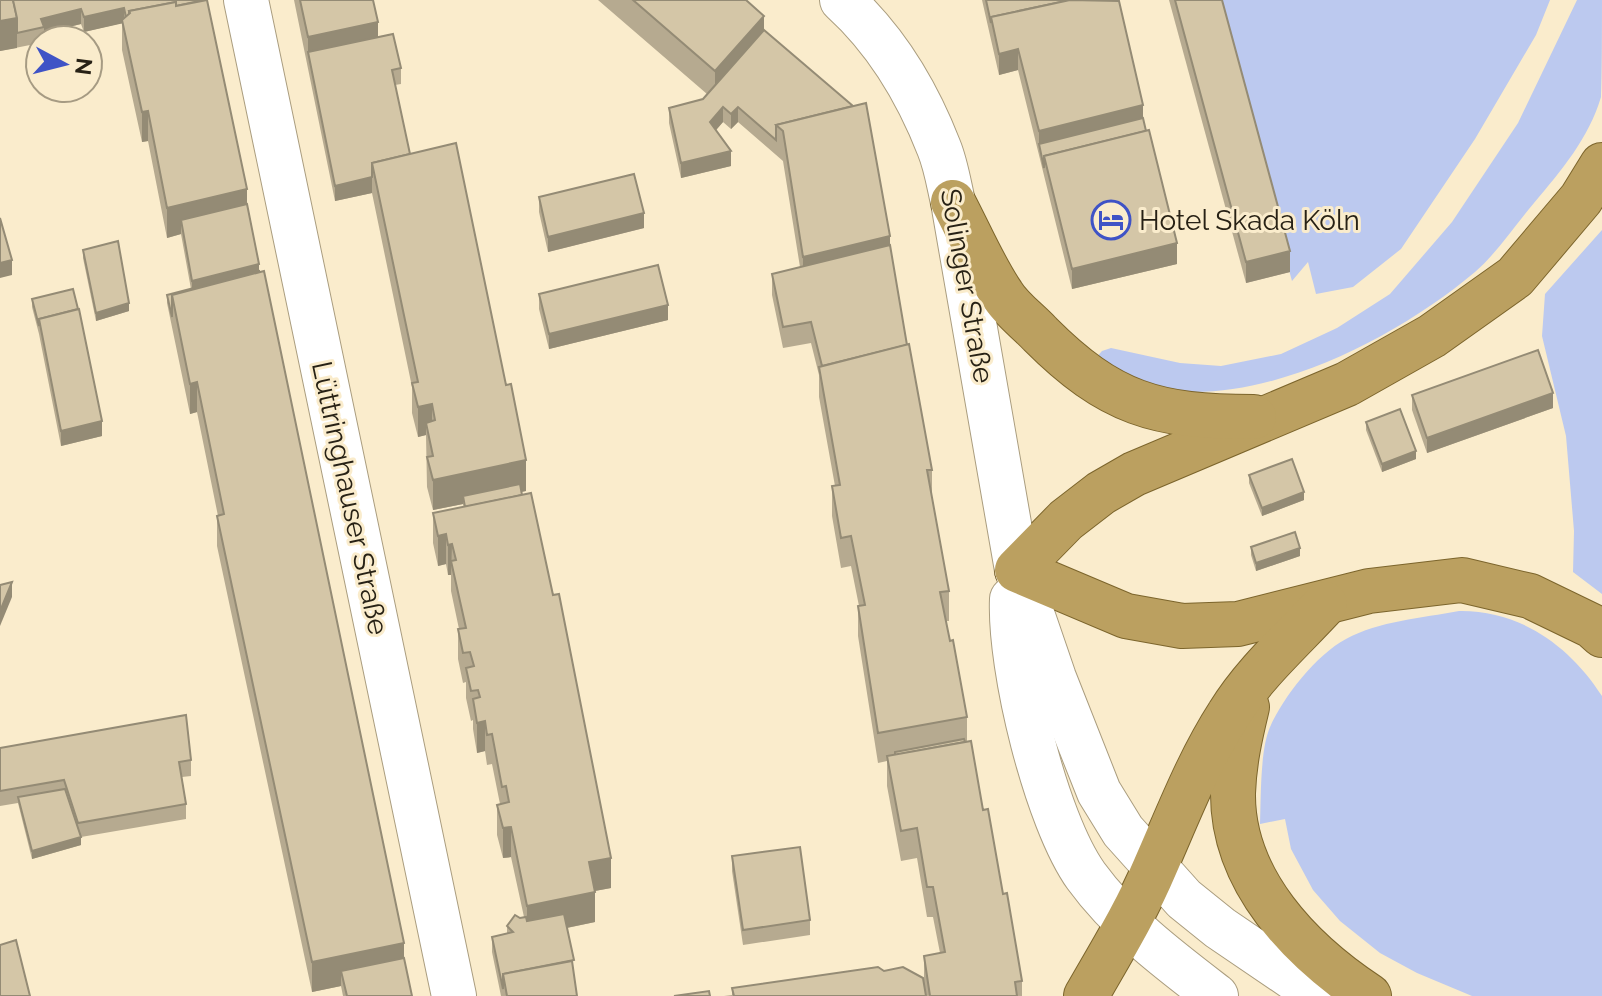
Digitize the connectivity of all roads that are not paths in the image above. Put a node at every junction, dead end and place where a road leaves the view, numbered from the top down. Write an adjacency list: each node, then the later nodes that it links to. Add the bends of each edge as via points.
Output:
1 (246, 0): 12 (street, Lüttringhauser Straße)
2 (854, 11): 4 (street, Solinger Straße, via 914,92 941,151)
3 (1602, 165): 5 (highway, via 1581,199 1515,277 1432,336 1347,384)
4 (953, 202): 5 (highway, via 1003,296 1095,382 1160,411); 6 (street, Solinger Straße)
5 (1272, 417): 6 (highway, via 1101,493)
6 (1017, 570): 7 (highway, via 1126,616 1182,626 1238,624); 10 (street, Solinger Straße, via 1099,792); 11 (street, Solinger Straße, via 1012,590 1016,663 1040,766 1084,873)
7 (1325, 604): 8 (highway, via 1369,591 1462,580 1530,596); 9 (highway)
8 (1602, 635)
9 (1254, 680): 10 (highway, via 1229,713 1186,794); 16 (highway, via 1236,750 1233,796 1256,884 1318,958)
10 (1155, 868): 11 (highway); 15 (street, Solinger Straße, via 1220,928)
11 (1128, 923): 13 (highway); 14 (street, Solinger Straße)
12 (454, 996)
13 (1086, 996)
14 (1216, 996)
15 (1320, 996)
16 (1369, 996)

